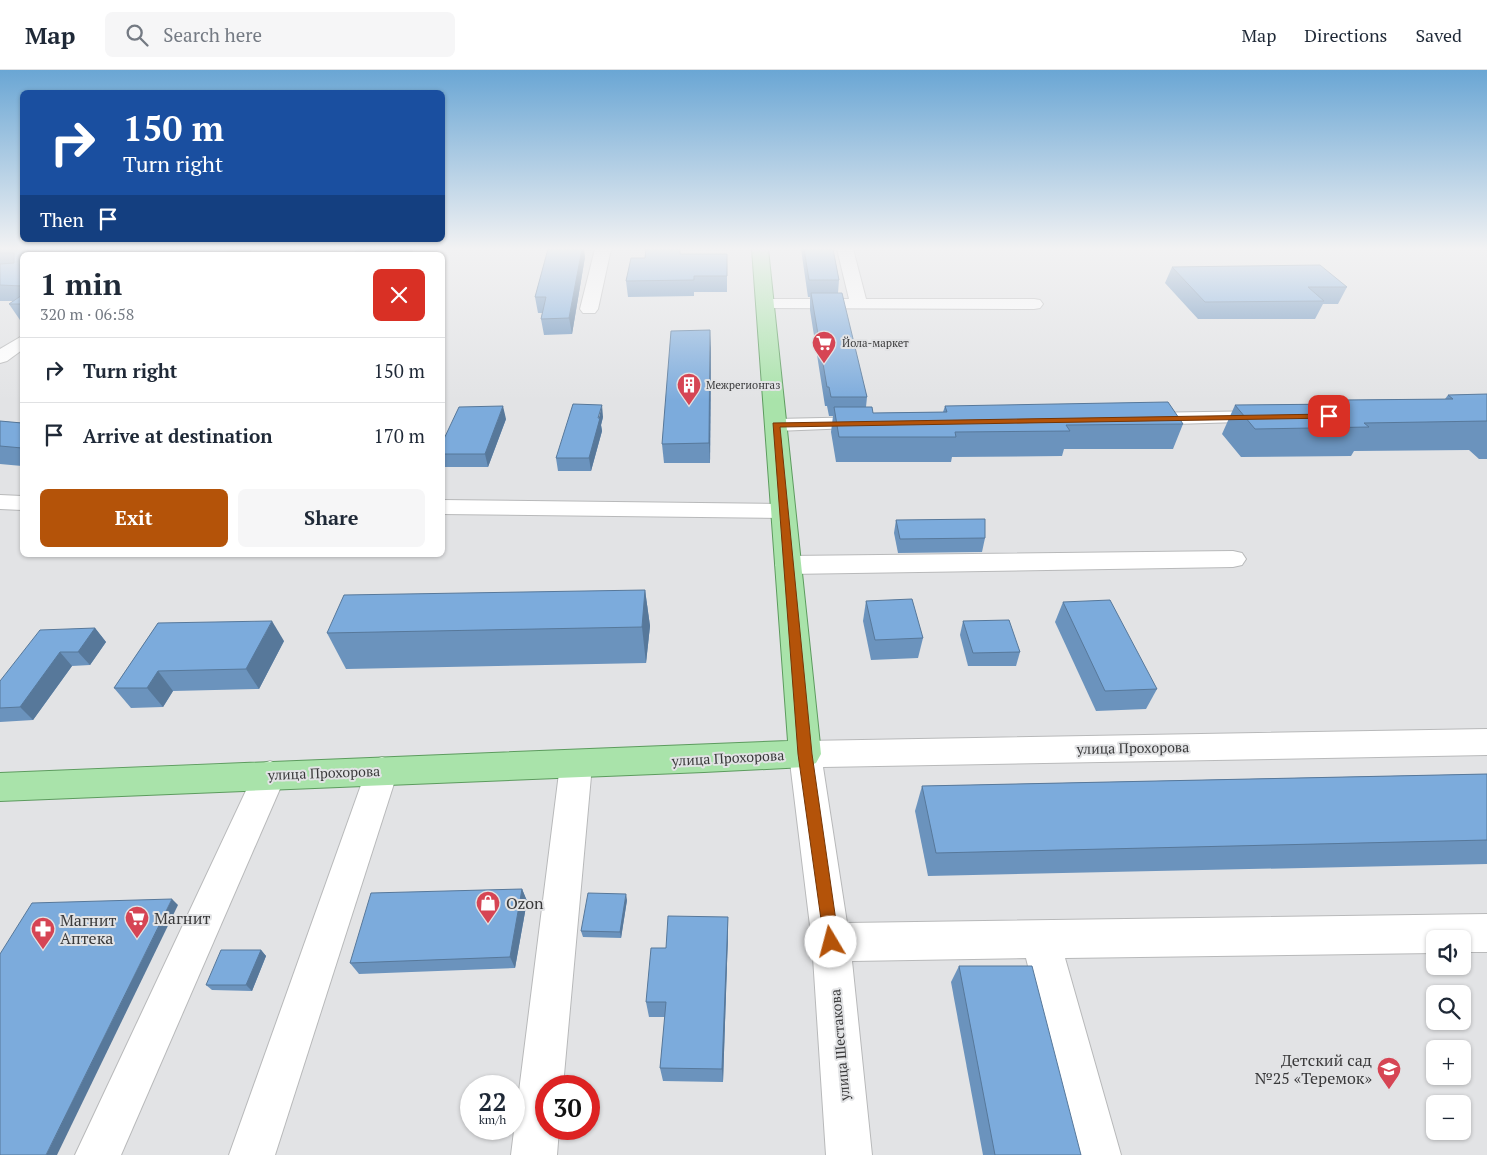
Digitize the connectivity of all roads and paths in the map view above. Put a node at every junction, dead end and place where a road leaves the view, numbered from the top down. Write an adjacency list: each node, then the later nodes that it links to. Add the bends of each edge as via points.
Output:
1 (591, 300): 7 (street)
2 (765, 300): 4 (main road, улица Шестакова)
3 (858, 300): 5 (street)
4 (765, 304): 5 (street); 13 (main road, улица Шестакова)
5 (859, 304): 6 (street)
6 (1034, 304)
7 (589, 309)
8 (20, 343): 9 (street)
9 (0, 357)
10 (1290, 417): 11 (street)
11 (1122, 420)
12 (884, 423): 13 (street)
13 (776, 425): 17 (main road, улица Шестакова)
14 (0, 502): 15 (street)
15 (20, 503)
16 (445, 507): 17 (street)
17 (784, 511): 19 (main road, улица Шестакова)
18 (1234, 559): 19 (street)
19 (788, 565): 21 (main road, улица Шестакова)
20 (1487, 742): 21 (street, улица Прохорова)
21 (805, 754): 22 (main road, улица Прохорова); 28 (street, улица Шестакова)
22 (576, 765): 23 (main road, улица Прохорова); 31 (street)
23 (382, 771): 24 (main road, улица Прохорова); 30 (street)
24 (270, 775): 25 (main road, улица Прохорова); 29 (street)
25 (0, 787)
26 (1487, 933): 27 (street)
27 (1040, 939): 28 (street); 33 (street)
28 (831, 942): 32 (street, улица Шестакова)
29 (98, 1155)
30 (252, 1155)
31 (534, 1155)
32 (849, 1155)
33 (1098, 1155)

